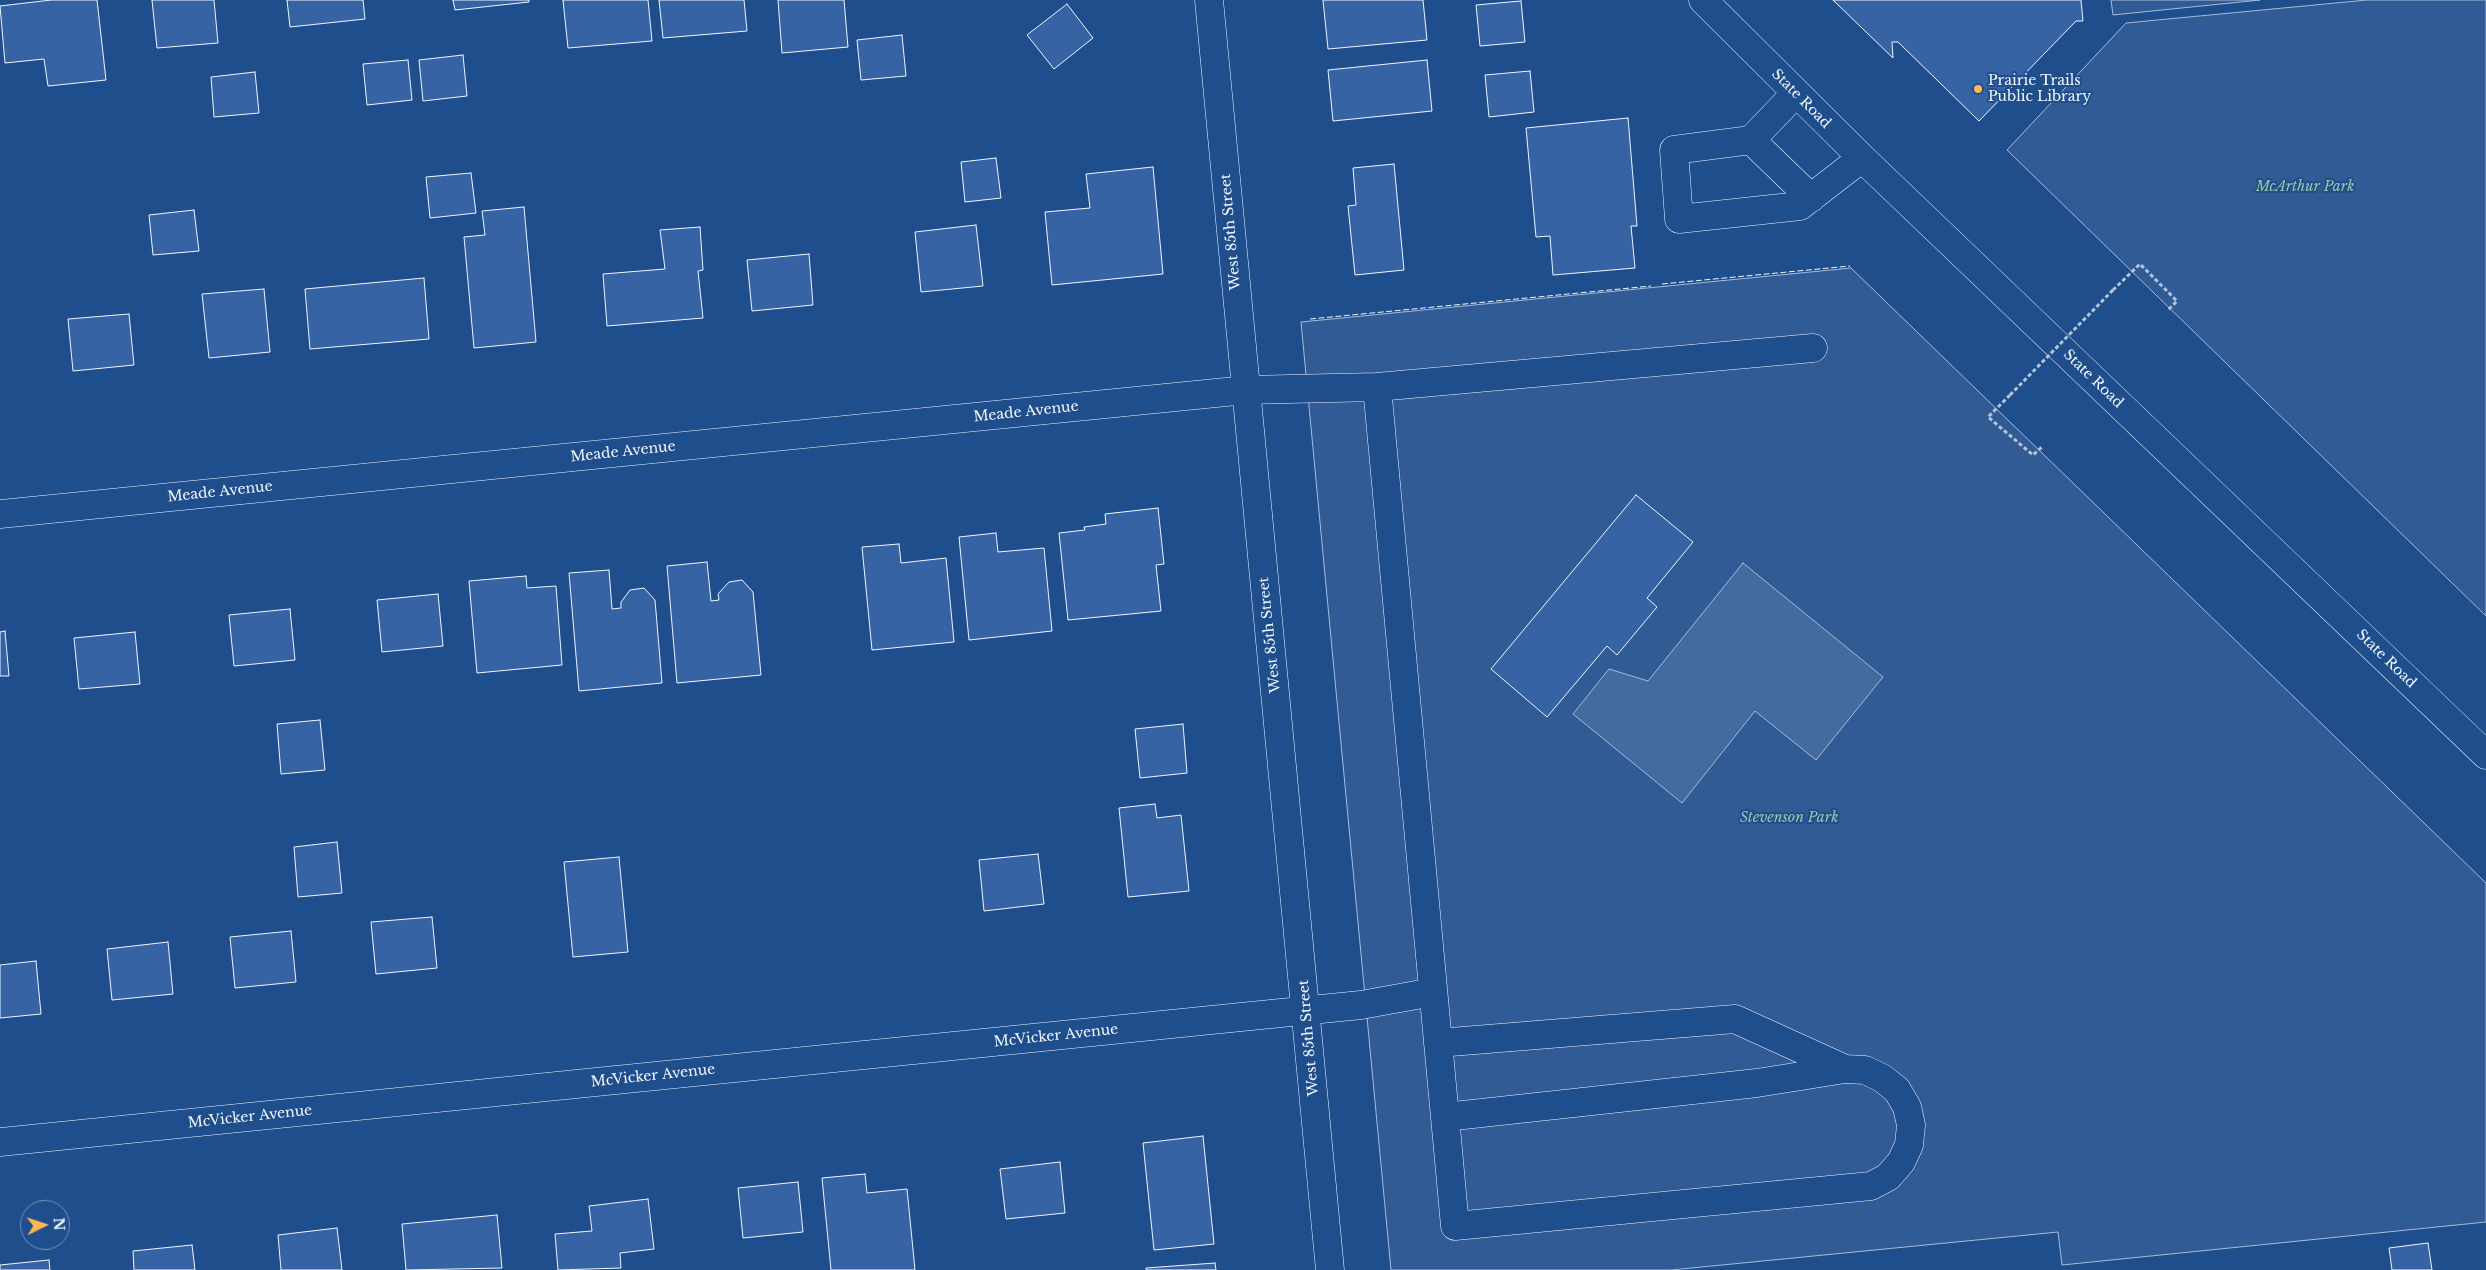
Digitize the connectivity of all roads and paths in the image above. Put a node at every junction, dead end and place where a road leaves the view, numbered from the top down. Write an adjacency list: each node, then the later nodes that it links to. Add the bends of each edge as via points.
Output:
1 (1209, 0): 10 (street, West 85th Street)
2 (1703, 0): 3 (street, State Road)
3 (1795, 94): 4 (street); 5 (street, State Road)
4 (1751, 140): 6 (street); 6 (street, via 1674,150 1680,218 1800,206)
5 (1862, 158): 6 (street); 13 (street, State Road)
6 (1811, 198)
7 (2167, 311): 11 (path, bridge, via 2177,301 2140,264 1988,417 2033,455)
8 (1814, 348): 9 (street, Meade Avenue)
9 (1377, 387): 10 (street, Meade Avenue); 14 (street)
10 (1246, 390): 12 (street, Meade Avenue); 15 (street, West 85th Street)
11 (2043, 446)
12 (0, 514)
13 (2486, 755)
14 (1433, 992): 15 (street, McVicker Avenue, via 1361,1005); 16 (street)
15 (1306, 1010): 19 (street, McVicker Avenue); 20 (street, West 85th Street)
16 (1438, 1043): 17 (street, via 1735,1019); 18 (street)
17 (1845, 1069): 18 (street, via 1756,1083); 18 (street, via 1865,1070 1882,1078 1897,1090 1907,1107 1911,1126 1909,1145 1901,1162 1888,1177 1871,1186 1455,1226)
18 (1445, 1117)
19 (0, 1142)
20 (1330, 1270)

